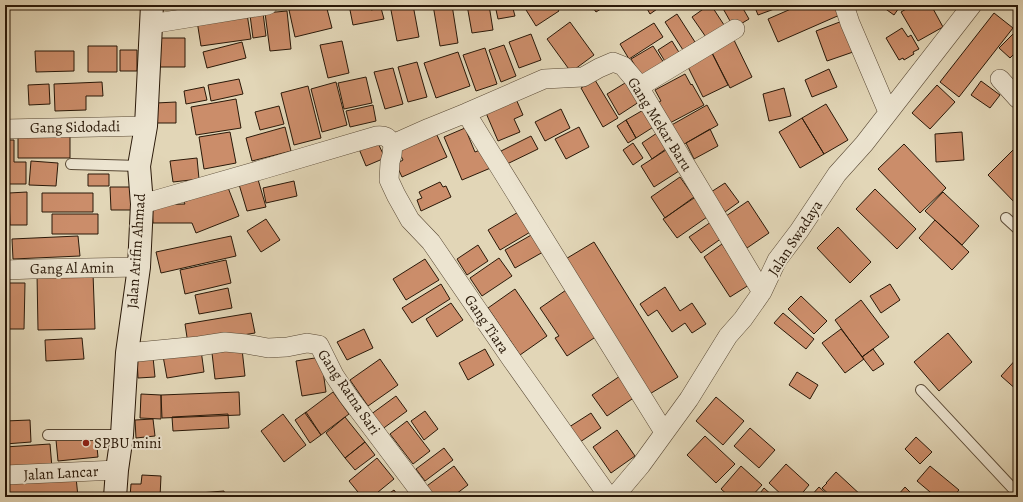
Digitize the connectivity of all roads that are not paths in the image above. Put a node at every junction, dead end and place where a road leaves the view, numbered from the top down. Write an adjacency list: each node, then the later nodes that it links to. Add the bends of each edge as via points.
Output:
1 (268, 5): 4 (street)
2 (844, 5): 9 (street)
3 (972, 5): 9 (street, Jalan Swadaya)
4 (151, 14): 11 (street, Jalan Arifin Ahmad)
5 (735, 29): 7 (street)
6 (1000, 79): 8 (street)
7 (639, 87): 10 (street, Gang Mekar Baru, via 623,66 613,62 583,77 544,79); 21 (street, Gang Mekar Baru)
8 (1018, 99)
9 (888, 112): 21 (street, Jalan Swadaya, via 837,174 777,260)
10 (466, 113): 13 (street, Gang Mekar Baru); 24 (street)
11 (146, 126): 12 (street, Gang Sidodadi); 15 (street, Jalan Arifin Ahmad)
12 (5, 129)
13 (393, 144): 16 (street, via 382,135 376,136); 32 (street, Gang Tiara, via 389,180 410,220 431,242)
14 (71, 164): 15 (lane)
15 (139, 166): 16 (street, Jalan Arifin Ahmad)
16 (142, 204): 19 (street, Jalan Arifin Ahmad)
17 (1006, 218): 18 (lane)
18 (1018, 229)
19 (139, 267): 20 (street, Gang Al Amin); 22 (street, Jalan Arifin Ahmad)
20 (5, 270)
21 (762, 292): 24 (street, Jalan Swadaya, via 728,336 689,399)
22 (127, 354): 26 (street, Jalan Arifin Ahmad); 31 (street, Gang Ratna Sari, via 225,342 268,348 307,343 319,345 348,396)
23 (922, 390): 29 (lane)
24 (664, 432): 33 (street, Jalan Swadaya)
25 (48, 435): 26 (lane)
26 (122, 435): 27 (street, Jalan Arifin Ahmad)
27 (117, 470): 28 (street, Jalan Lancar); 30 (street, Jalan Arifin Ahmad)
28 (5, 475)
29 (1018, 494)
30 (115, 497)
31 (424, 497)
32 (609, 497)
33 (614, 497)

